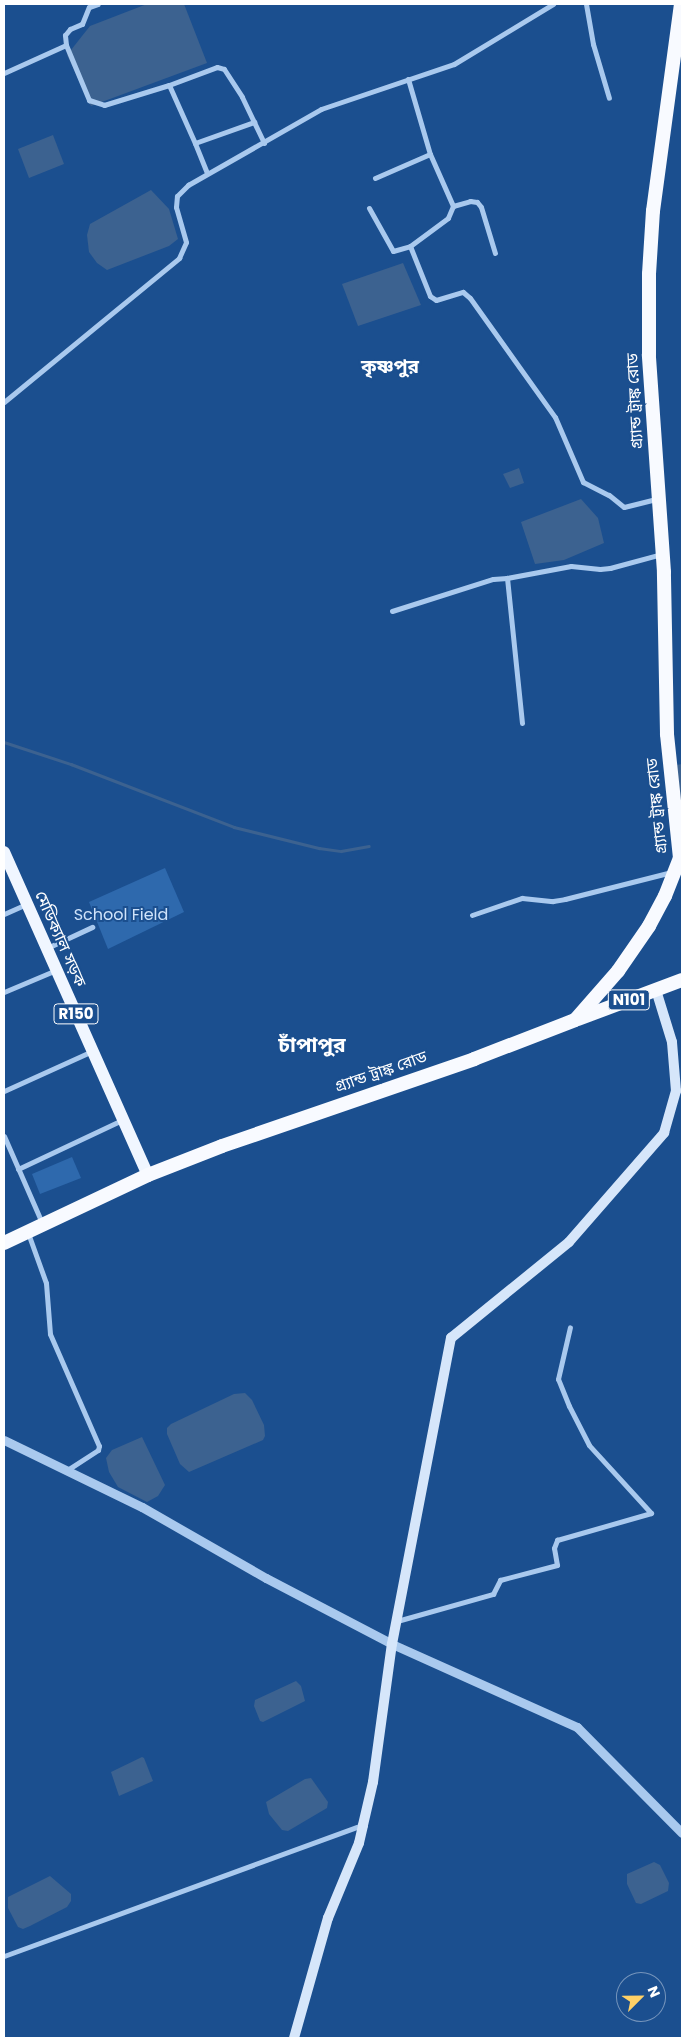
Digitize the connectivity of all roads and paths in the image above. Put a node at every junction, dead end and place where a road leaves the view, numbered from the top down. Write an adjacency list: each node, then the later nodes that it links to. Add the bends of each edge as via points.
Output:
1 (98, 4): 5 (street, via 89,8 82,24 65,35)
2 (553, 4): 7 (street, via 454,64)
3 (586, 4): 9 (street, via 593,44)
4 (680, 4): 21 (highway, গ্র্যান্ড ট্রাঙ্ক রোড, via 653,210 649,274 649,354)
5 (66, 45): 6 (street); 8 (street, via 89,100 95,104 104,105)
6 (4, 73)
7 (408, 79): 12 (street, via 321,109); 13 (street)
8 (169, 85): 10 (street, via 217,67 224,69); 11 (street)
9 (609, 98)
10 (254, 122): 11 (street); 12 (street)
11 (195, 143): 14 (street)
12 (264, 143): 14 (street)
13 (430, 154): 15 (street); 16 (street)
14 (207, 173): 20 (street, via 177,196 176,207 186,242 182,253)
15 (375, 178)
16 (453, 206): 18 (street, via 448,218); 19 (street, via 477,202)
17 (369, 208): 18 (street, via 393,251)
18 (410, 246): 21 (street, via 433,299 462,292 484,315 555,417 584,482 609,494 624,507)
19 (495, 253)
20 (4, 402)
21 (659, 498): 22 (highway, গ্র্যান্ড ট্রাঙ্ক রোড)
22 (663, 554): 23 (street, via 610,568 571,566); 27 (highway, গ্র্যান্ড ট্রাঙ্ক রোড, via 667,734)
23 (507, 578): 24 (street, via 493,579); 25 (street)
24 (392, 611)
25 (522, 724)
26 (4, 852): 28 (main road, মেডিক্যাল সড়ক / R150)
27 (679, 867): 30 (street, via 565,899 522,898); 37 (highway, গ্র্যান্ড ট্রাঙ্ক রোড, via 639,942)
28 (27, 904): 29 (street); 32 (main road, মেডিক্যাল সড়ক / R150)
29 (4, 914)
30 (472, 915)
31 (92, 926): 32 (street)
32 (47, 948): 33 (main road, মেডিক্যাল সড়ক / R150)
33 (56, 969): 36 (street); 38 (main road, মেডিক্যাল সড়ক / R150)
34 (682, 980): 35 (highway, N101)
35 (656, 990): 37 (highway, N101); 40 (main road, via 672,1042)
36 (4, 992)
37 (575, 1020): 44 (highway, গ্র্যান্ড ট্রাঙ্ক রোড)
38 (92, 1050): 39 (street); 41 (main road, মেডিক্যাল সড়ক / R150)
39 (4, 1091)
40 (678, 1097): 51 (main road, via 664,1133 569,1242 451,1338)
41 (123, 1120): 43 (street); 44 (main road, মেডিক্যাল সড়ক / R150)
42 (4, 1136): 43 (street)
43 (18, 1169): 45 (street)
44 (148, 1175): 45 (highway, গ্র্যান্ড ট্রাঙ্ক রোড)
45 (43, 1226): 46 (highway, গ্র্যান্ড ট্রাঙ্ক রোড)
46 (28, 1232): 47 (highway, গ্র্যান্ড ট্রাঙ্ক রোড); 50 (street, via 46,1283 50,1334 99,1446 98,1450)
47 (4, 1243)
48 (570, 1327): 51 (street, via 558,1379 569,1406 589,1444 651,1512 557,1540 554,1548 557,1565 500,1580 493,1594)
49 (4, 1440): 50 (street)
50 (66, 1470): 52 (street, via 142,1507 266,1578)
51 (396, 1621): 52 (main road)
52 (392, 1644): 53 (main road, via 373,1782); 54 (street, via 577,1727)
53 (363, 1825): 55 (street); 56 (main road, via 359,1844 328,1918)
54 (682, 1833)
55 (4, 1956)
56 (294, 2038)

